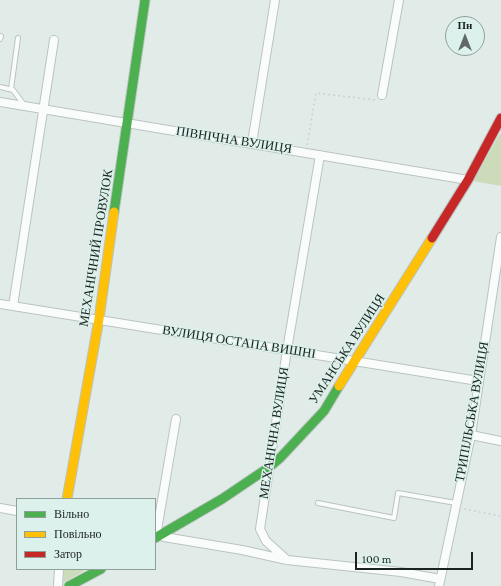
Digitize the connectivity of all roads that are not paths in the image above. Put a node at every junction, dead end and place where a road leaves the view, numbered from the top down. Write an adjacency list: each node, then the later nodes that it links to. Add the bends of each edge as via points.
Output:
1 (145, 0): 13 (main road, МЕХАНІЧНИЙ ПРОВУЛОК)
2 (275, 0): 14 (street)
3 (399, 0): 8 (street)
4 (18, 38): 7 (lane)
5 (54, 40): 11 (street)
6 (0, 87): 7 (lane)
7 (11, 89): 10 (lane)
8 (382, 95)
9 (0, 102): 10 (street, ПІВНІЧНА ВУЛИЦЯ)
10 (25, 106): 11 (street, ПІВНІЧНА ВУЛИЦЯ)
11 (44, 108): 13 (street, ПІВНІЧНА ВУЛИЦЯ); 19 (street)
12 (501, 118): 16 (main road, УМАНСЬКА ВУЛИЦЯ)
13 (128, 123): 14 (street, ПІВНІЧНА ВУЛИЦЯ); 20 (main road, МЕХАНІЧНИЙ ПРОВУЛОК)
14 (252, 143): 15 (street, ПІВНІЧНА ВУЛИЦЯ)
15 (320, 155): 16 (street, ПІВНІЧНА ВУЛИЦЯ); 21 (street, МЕХАНІЧНА ВУЛИЦЯ)
16 (468, 180): 22 (main road, УМАНСЬКА ВУЛИЦЯ)
17 (501, 237): 23 (street, ТРИПІЛЬСЬКА ВУЛИЦЯ)
18 (0, 304): 19 (street, ВУЛИЦЯ ОСТАПА ВИШНІ)
19 (13, 306): 20 (street, ВУЛИЦЯ ОСТАПА ВИШНІ)
20 (99, 319): 21 (street, ВУЛИЦЯ ОСТАПА ВИШНІ); 28 (main road, МЕХАНІЧНИЙ ПРОВУЛОК)
21 (287, 350): 22 (street, ВУЛИЦЯ ОСТАПА ВИШНІ); 27 (street, МЕХАНІЧНА ВУЛИЦЯ)
22 (356, 361): 23 (street, ВУЛИЦЯ ОСТАПА ВИШНІ); 27 (main road, УМАНСЬКА ВУЛИЦЯ, via 324,411)
23 (478, 381): 25 (street, ТРИПІЛЬСЬКА ВУЛИЦЯ)
24 (176, 419): 33 (street)
25 (471, 435): 26 (street); 30 (street, ТРИПІЛЬСЬКА ВУЛИЦЯ)
26 (501, 441)
27 (268, 468): 33 (main road, УМАНСЬКА ВУЛИЦЯ, via 222,499); 34 (street, МЕХАНІЧНА ВУЛИЦЯ, via 260,529 266,541)
28 (67, 498)
29 (318, 503): 30 (lane, via 394,518 398,493)
30 (459, 506): 37 (street, ТРИПІЛЬСЬКА ВУЛИЦЯ)
31 (0, 508): 32 (street)
32 (16, 512)
33 (157, 533): 34 (street, via 164,537)
34 (287, 560): 37 (street, via 401,572)
35 (59, 570): 38 (street)
36 (99, 570): 39 (main road)
37 (439, 582)
38 (58, 586)
39 (69, 586)

